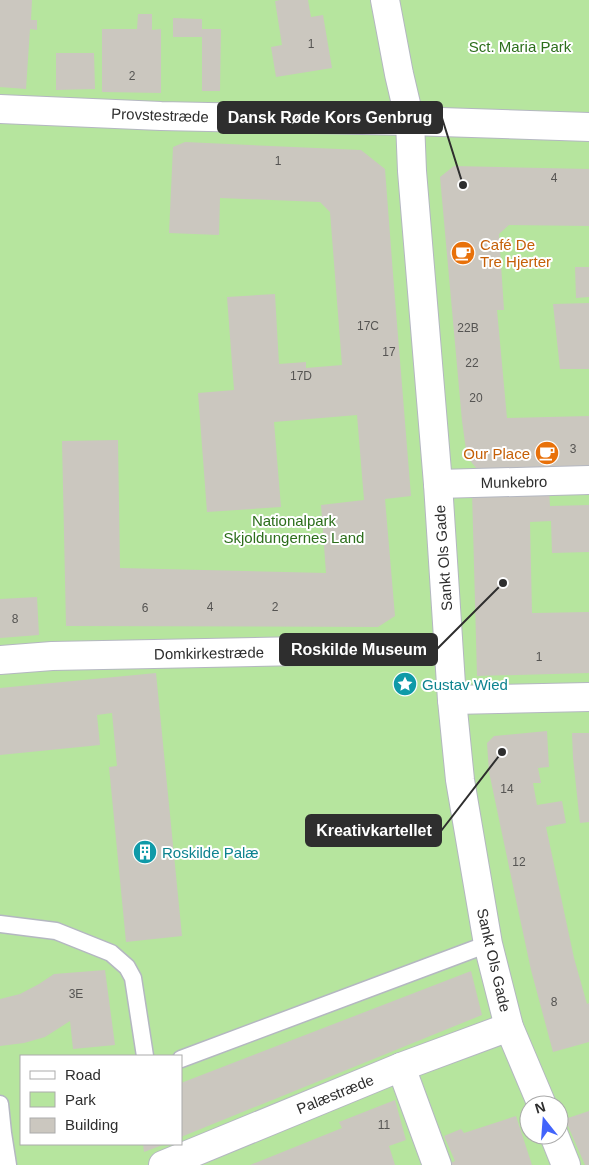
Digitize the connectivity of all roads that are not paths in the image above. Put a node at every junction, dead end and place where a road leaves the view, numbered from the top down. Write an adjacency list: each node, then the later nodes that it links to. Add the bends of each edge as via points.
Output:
1 (385, 0): 3 (street, Sankt Ols Gade)
2 (0, 108): 3 (street, Provstestræde, via 161,116)
3 (410, 121): 4 (street, Provstestræde); 6 (street, Sankt Ols Gade)
4 (589, 127)
5 (589, 480): 6 (street, Munkebro)
6 (438, 484): 7 (street, Sankt Ols Gade)
7 (448, 648): 8 (street, Domkirkestræde, via 52,656); 10 (street, Sankt Ols Gade)
8 (0, 660)
9 (589, 697): 10 (street)
10 (452, 700): 12 (street, Sankt Ols Gade, via 460,780)
11 (0, 924): 14 (lane, via 56,931 110,953 127,967 133,978)
12 (488, 944): 13 (street, Sankt Ols Gade); 15 (lane)
13 (509, 1027): 16 (street, Palæstræde); 17 (street, Sankt Ols Gade)
14 (145, 1055)
15 (182, 1059)
16 (401, 1067): 21 (street, Palæstræde); 22 (street)
17 (538, 1095)
18 (0, 1104): 20 (lane)
19 (558, 1145): 23 (street)
20 (8, 1165)
21 (163, 1165)
22 (437, 1165)
23 (566, 1165)

